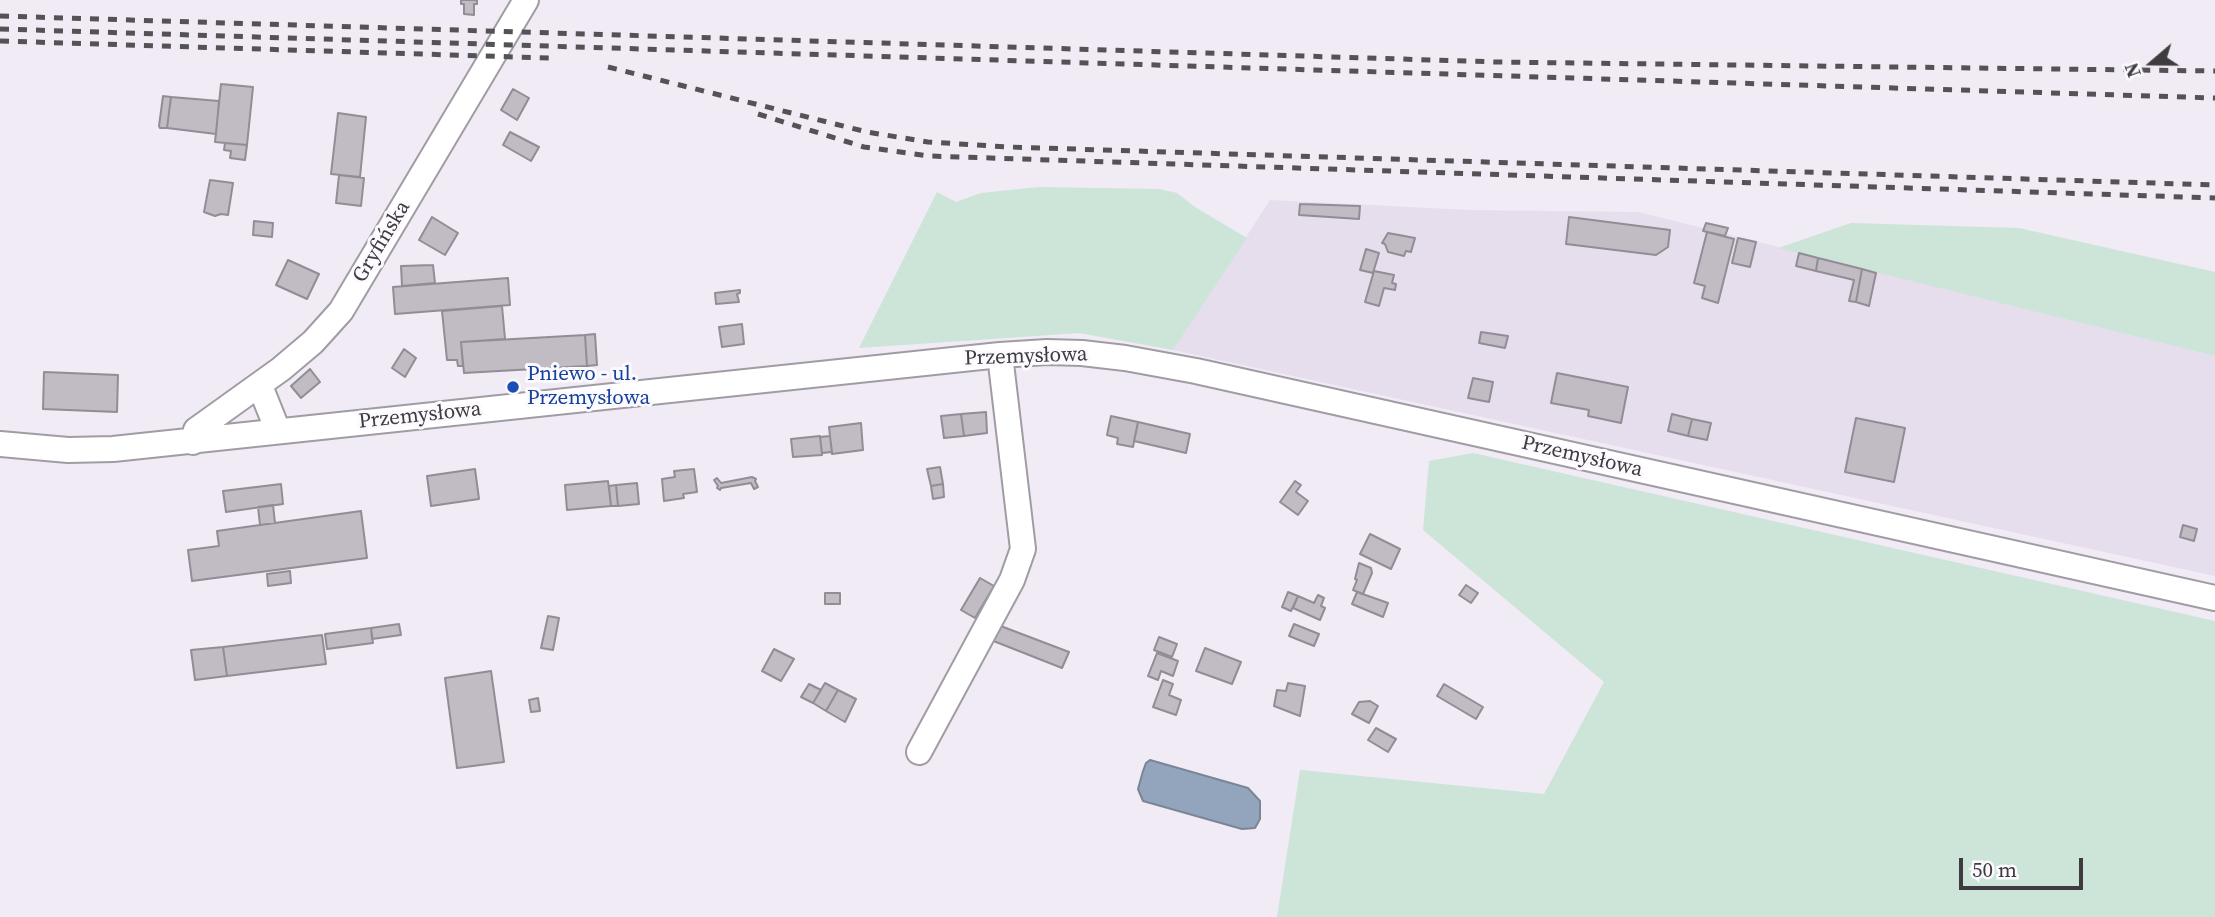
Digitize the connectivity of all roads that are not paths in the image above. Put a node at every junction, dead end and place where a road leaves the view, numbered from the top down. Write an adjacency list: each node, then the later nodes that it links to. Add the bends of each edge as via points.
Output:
1 (526, 0): 3 (street, Gryfińska, via 341,311 313,342)
2 (1000, 355): 4 (street, Przemysłowa); 7 (street, Przemysłowa, via 1103,355 1196,371); 8 (street, via 1023,549 1012,580)
3 (260, 386): 4 (street); 5 (street, Gryfińska, via 202,426)
4 (278, 431): 5 (street, Przemysłowa)
5 (193, 442): 6 (street, Przemysłowa, via 78,450)
6 (0, 444)
7 (2215, 598)
8 (919, 752)

